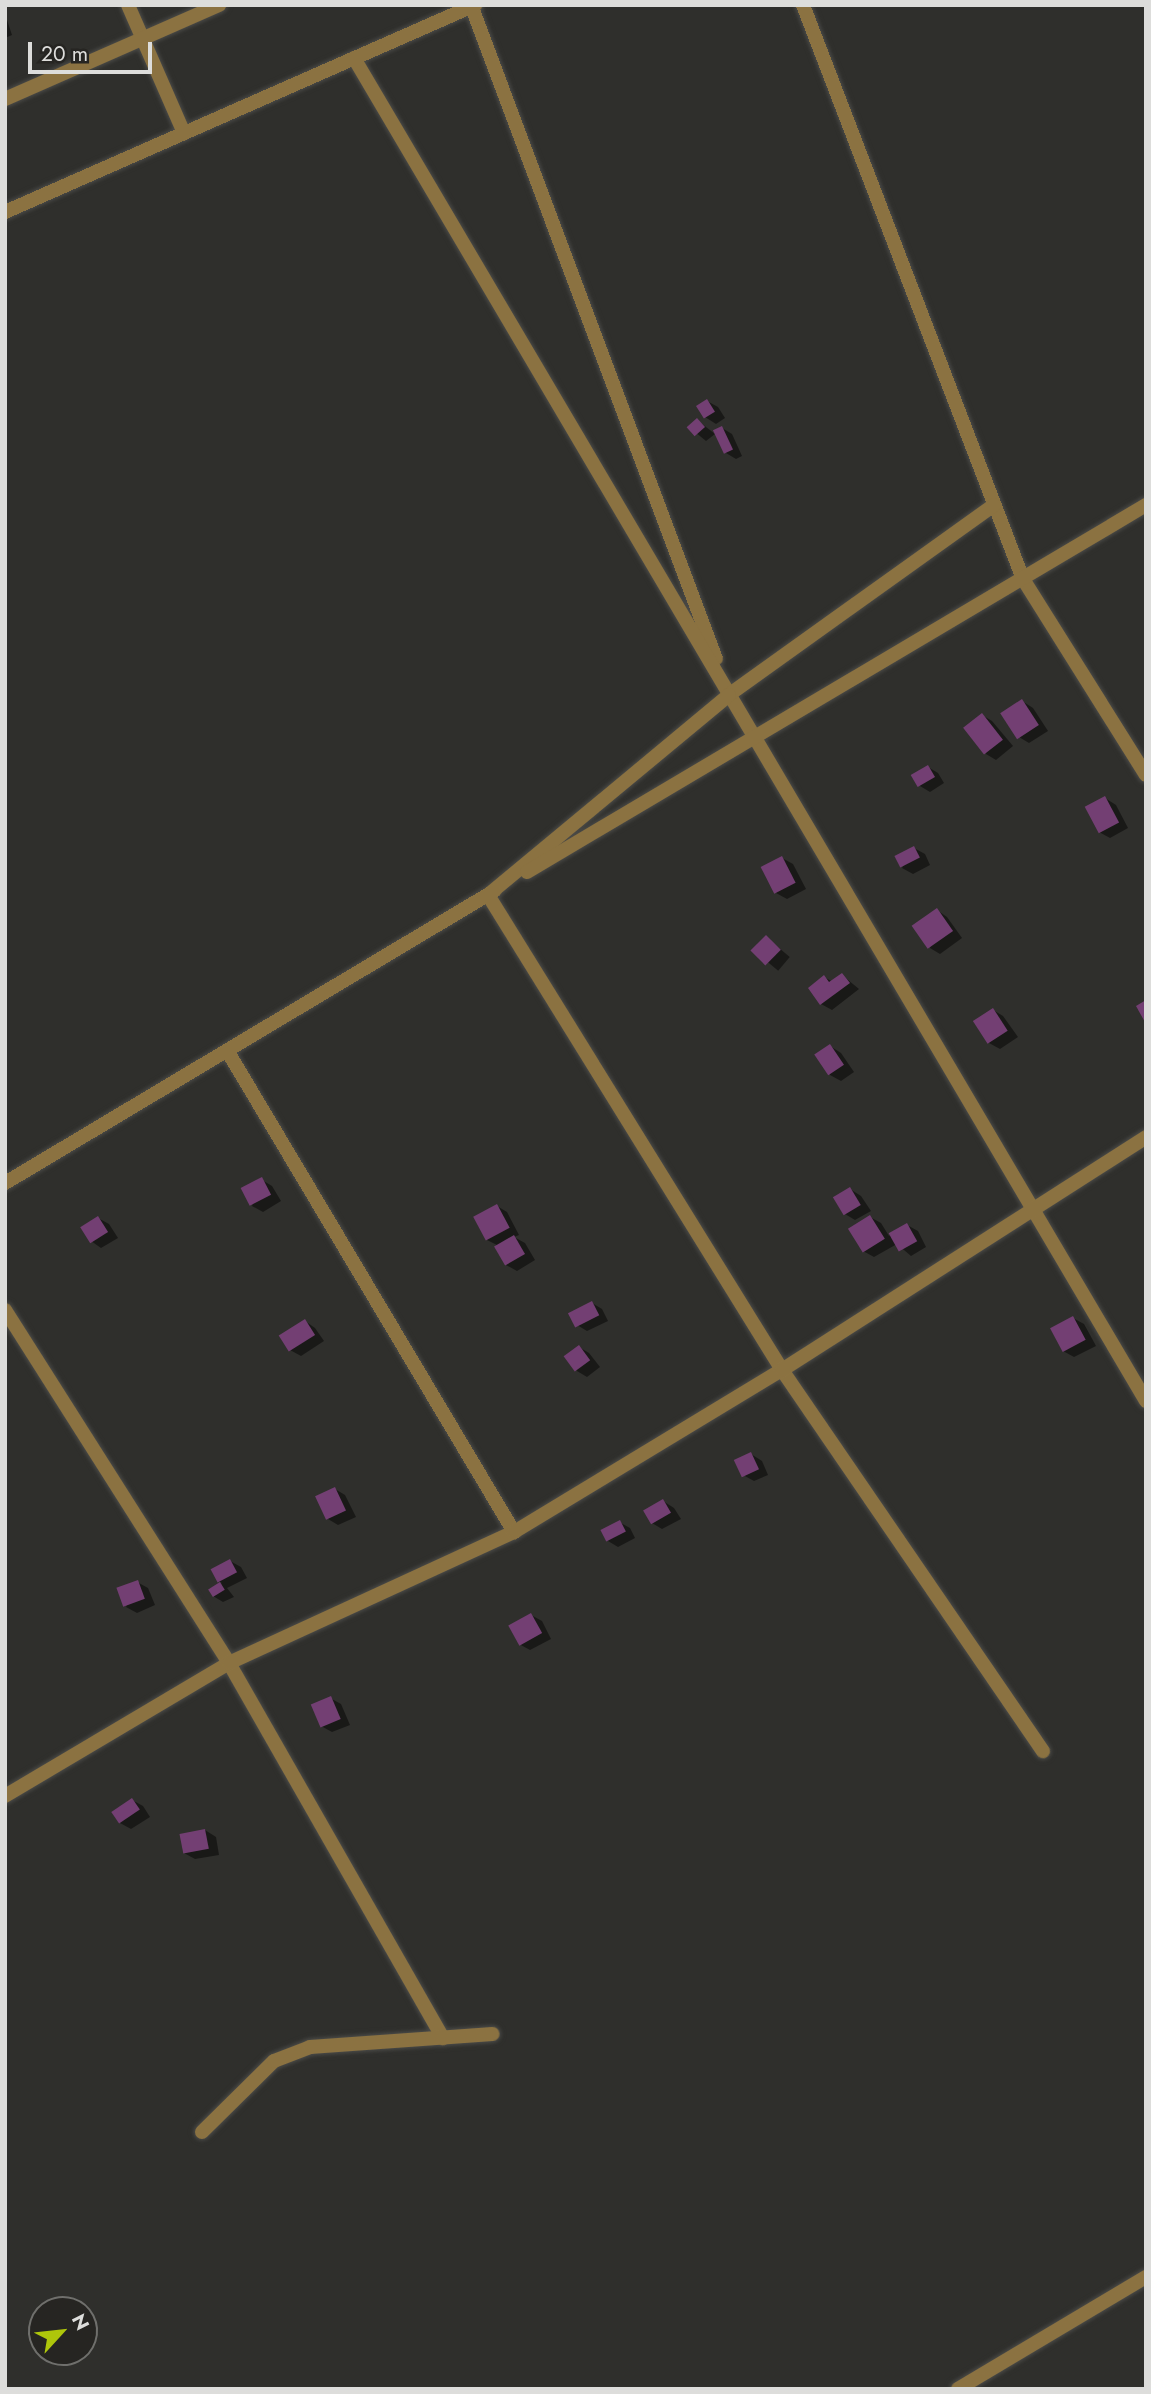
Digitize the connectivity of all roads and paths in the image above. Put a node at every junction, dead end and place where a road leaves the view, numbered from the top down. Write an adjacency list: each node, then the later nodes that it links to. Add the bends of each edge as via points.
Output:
1 (128, 5): 5 (street)
2 (219, 5): 5 (street)
3 (803, 5): 10 (street)
4 (473, 6): 6 (street); 13 (street)
5 (144, 38): 7 (street); 8 (street)
6 (355, 58): 8 (street); 13 (street)
7 (5, 99)
8 (184, 133): 9 (street)
9 (5, 212)
10 (994, 505): 12 (street); 13 (street)
11 (1146, 505): 12 (street)
12 (1023, 579): 14 (street); 15 (street)
13 (729, 695): 14 (street); 16 (street)
14 (755, 737): 16 (street); 20 (street)
15 (1146, 775)
16 (488, 895): 17 (street); 22 (street)
17 (228, 1052): 19 (street); 24 (street)
18 (1146, 1137): 20 (street)
19 (5, 1183)
20 (1031, 1210): 22 (street); 23 (street)
21 (5, 1310): 25 (street)
22 (782, 1370): 24 (street); 26 (street)
23 (1146, 1401)
24 (514, 1532): 25 (street)
25 (229, 1663): 27 (street); 29 (street)
26 (1042, 1751)
27 (5, 1796)
28 (493, 2034): 29 (street)
29 (443, 2038): 30 (street, via 310,2047 274,2061)
30 (202, 2132)
31 (1146, 2277): 32 (street)
32 (958, 2389)

